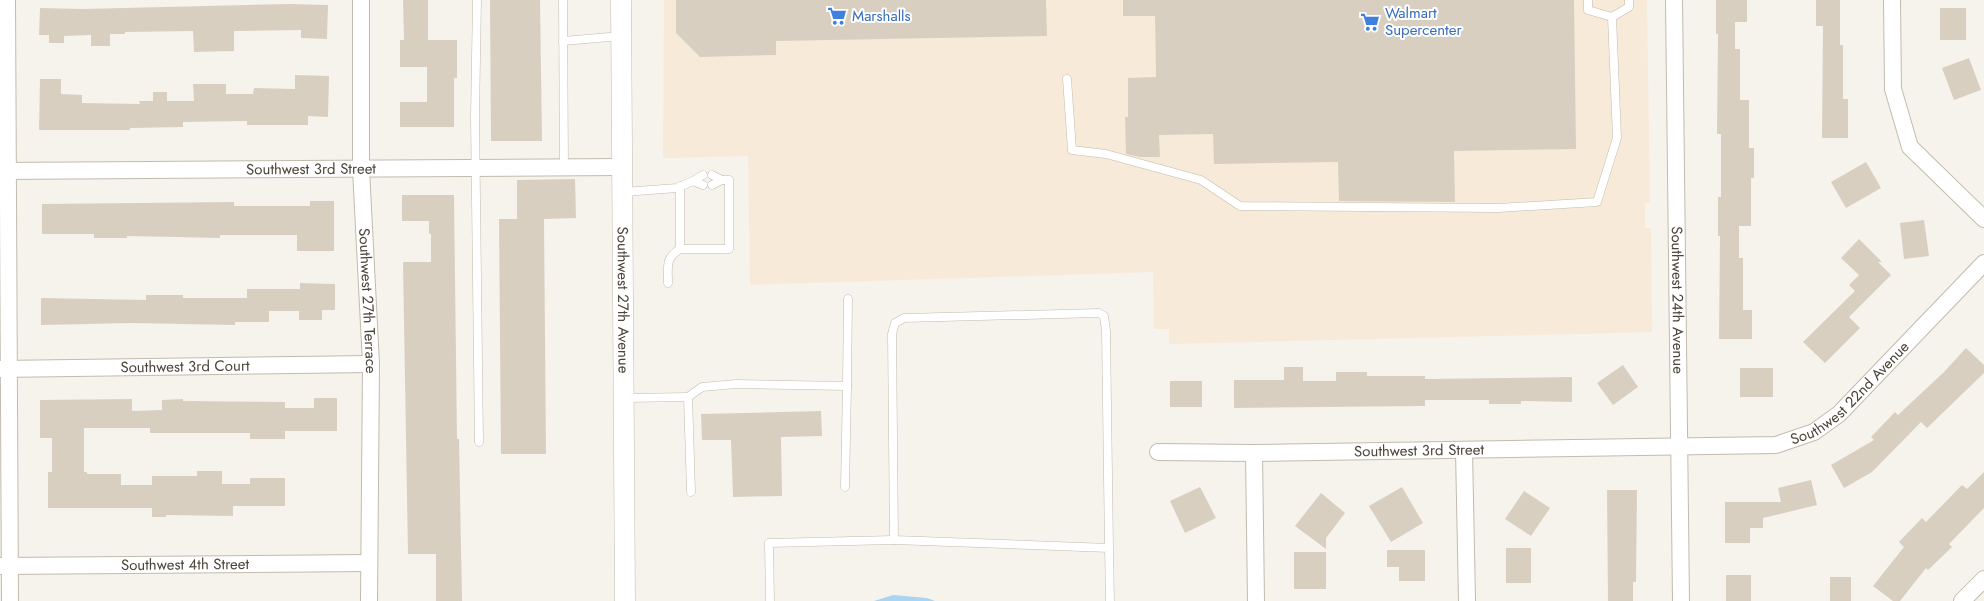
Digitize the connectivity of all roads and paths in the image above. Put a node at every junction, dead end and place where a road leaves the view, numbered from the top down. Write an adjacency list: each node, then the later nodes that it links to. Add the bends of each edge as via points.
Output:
1 (7, 0): 18 (street)
2 (360, 0): 17 (street, Southwest 27th Terrace)
3 (476, 0): 15 (lane)
4 (563, 0): 12 (lane)
5 (621, 0): 11 (street, Southwest 27th Avenue)
6 (1588, 0): 10 (lane, via 1588,10)
7 (1629, 0): 10 (lane, via 1629,7)
8 (1674, 0): 38 (street, Southwest 24th Avenue)
9 (1892, 0): 27 (street, via 1893,89 1910,147)
10 (1612, 17): 13 (lane, via 1617,138 1597,202 1498,208 1240,206 1201,180 1106,154 1072,150)
11 (622, 36): 12 (lane); 14 (street, Southwest 27th Avenue)
12 (563, 41): 16 (lane)
13 (1066, 79)
14 (622, 167): 16 (street, Southwest 3rd Street); 26 (street, Southwest 27th Avenue)
15 (476, 168): 16 (street, Southwest 3rd Street); 17 (street, Southwest 3rd Street); 37 (lane)
16 (564, 168)
17 (361, 169): 18 (street, Southwest 3rd Street); 32 (street, Southwest 27th Terrace)
18 (4, 171): 33 (street)
19 (703, 175): 22 (lane)
20 (712, 175): 21 (lane)
21 (722, 180): 24 (lane); 28 (lane, via 729,180 729,249)
22 (693, 181): 23 (lane); 25 (lane)
23 (704, 185)
24 (712, 185)
25 (680, 186): 26 (lane); 28 (lane)
26 (622, 193): 36 (street, Southwest 27th Avenue)
27 (1984, 219)
28 (680, 249): 30 (lane, via 671,255)
29 (1984, 262): 38 (street, Southwest 22nd Avenue, via 1839,414 1814,432 1776,445)
30 (668, 283)
31 (848, 299): 34 (lane)
32 (371, 364): 33 (street, Southwest 3rd Court); 46 (street, Southwest 27th Terrace)
33 (4, 369): 47 (street)
34 (846, 386): 35 (lane, via 736,384 702,387); 42 (lane)
35 (688, 397): 36 (lane); 43 (lane)
36 (624, 398): 51 (street, Southwest 27th Avenue)
37 (479, 442)
38 (1680, 446): 39 (street, Southwest 3rd Street); 56 (street, Southwest 24th Avenue)
39 (1464, 450): 41 (street, Southwest 3rd Street); 55 (street)
40 (1158, 452): 41 (street, Southwest 3rd Street)
41 (1254, 453): 54 (street)
42 (845, 487)
43 (691, 492)
44 (894, 540): 45 (lane); 45 (lane, via 892,334 895,323 904,318 1099,313 1106,322); 52 (lane, via 769,543)
45 (1109, 548): 53 (lane)
46 (368, 563): 47 (street, Southwest 4th Street); 50 (street, Southwest 27th Terrace)
47 (5, 566): 49 (street)
48 (1984, 579): 57 (street)
49 (10, 601)
50 (369, 601)
51 (624, 601)
52 (770, 601)
53 (1110, 601)
54 (1256, 601)
55 (1467, 601)
56 (1681, 601)
57 (1962, 601)

